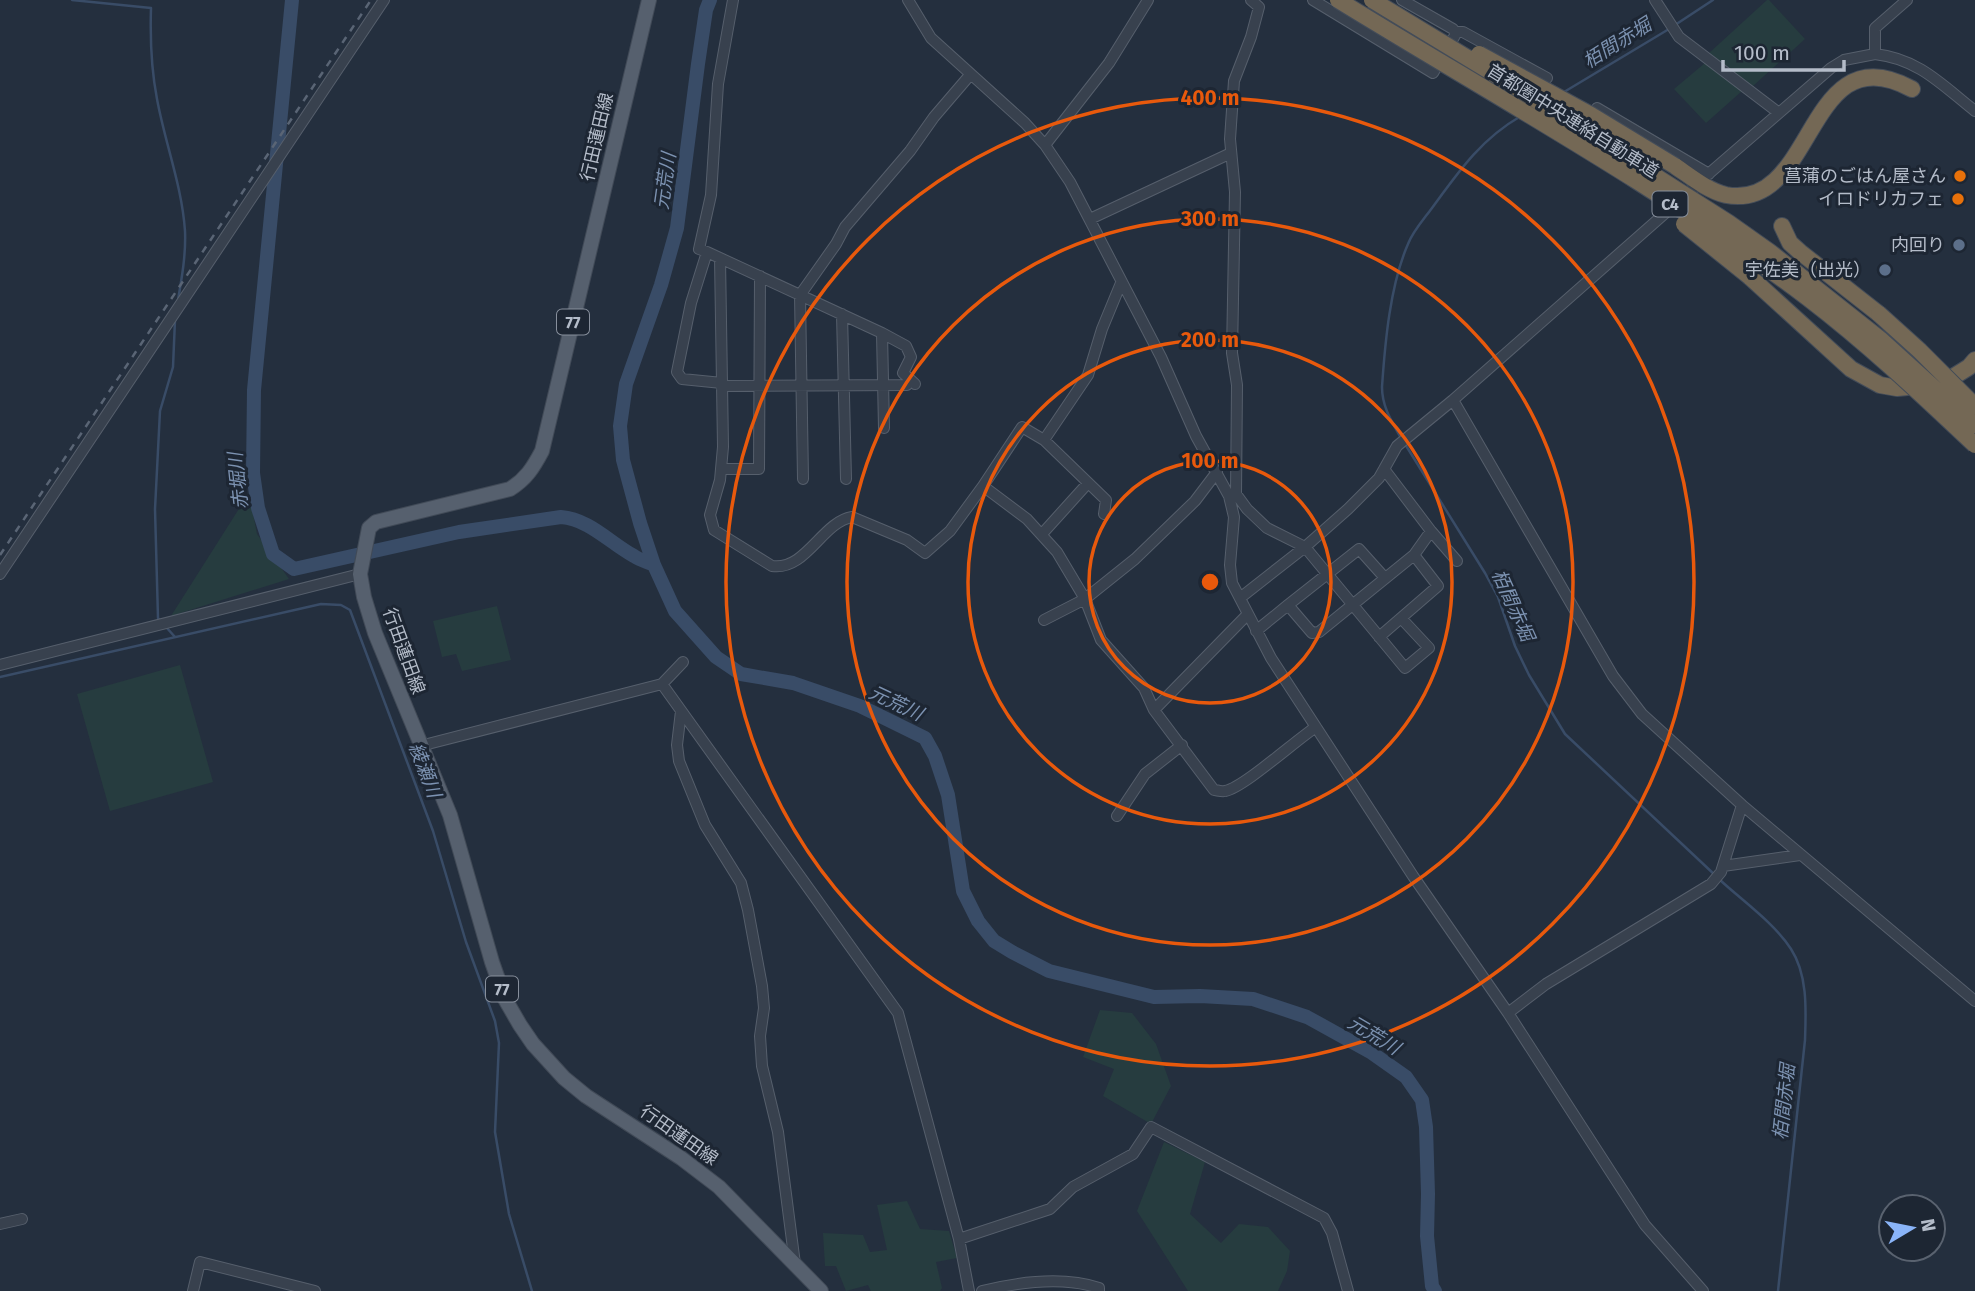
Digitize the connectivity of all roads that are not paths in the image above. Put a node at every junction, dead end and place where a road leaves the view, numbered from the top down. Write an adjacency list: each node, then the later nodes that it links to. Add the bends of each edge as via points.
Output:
1 (384, 0): 61 (street)
2 (649, 0): 60 (main road, 行田蓮田線 / 77, via 549,425 532,471 510,489 383,519 369,528)
3 (733, 0): 27 (street, via 718,84 711,195 699,249)
4 (908, 0): 15 (street, via 931,38)
5 (1148, 0): 22 (street, via 1109,63)
6 (1251, 0): 23 (street, via 1259,7 1234,81)
7 (1313, 0): 13 (street, via 1433,73)
8 (1338, 0): 21 (highway, 首都圏中央連絡自動車道 / C4, bridge)
9 (1402, 0): 13 (street)
10 (1655, 0): 20 (street, via 1679,37)
11 (1907, 0): 14 (street, via 1875,28)
12 (1377, 3): 17 (highway, bridge, via 1544,88 1726,195 1760,191 1782,176 1842,88 1876,78 1898,81); 42 (highway, 首都圏中央連絡自動車道 / C4, bridge, via 1770,252 1880,339)
13 (1456, 34): 16 (street, via 1462,32)
14 (1875, 54): 19 (street, via 1918,67); 20 (street, via 1831,68)
15 (971, 75): 22 (street); 31 (street, via 845,227)
16 (1546, 78)
17 (1912, 89)
18 (1597, 108): 20 (street, via 1707,176)
19 (1975, 111)
20 (1779, 113)
21 (1542, 124): 34 (highway, bridge, via 1656,203 1750,277 1851,369 1880,385 1918,386 1953,377); 45 (highway, 首都圏中央連絡自動車道 / C4, bridge, via 1693,218 1810,300)
22 (1045, 145): 25 (street)
23 (1231, 153): 25 (street); 53 (street, via 1235,192 1232,353 1237,385)
24 (1696, 186): 40 (street)
25 (1090, 219): 30 (street)
26 (1782, 226): 41 (highway, bridge, via 1790,243 1879,314)
27 (706, 252): 28 (street); 35 (street, via 677,372 682,379)
28 (720, 258): 29 (street); 35 (street)
29 (760, 276): 31 (street); 39 (street)
30 (1121, 283): 44 (street, via 1088,375); 48 (street)
31 (800, 295): 32 (street); 36 (street)
32 (842, 314): 33 (street); 37 (street)
33 (883, 333): 38 (street); 38 (street, via 906,346 911,357 903,373 911,385)
34 (1975, 360)
35 (722, 384): 39 (street); 46 (street)
36 (802, 385): 37 (street); 39 (street); 49 (street)
37 (843, 385): 38 (street); 50 (street)
38 (883, 385): 43 (street)
39 (759, 386): 46 (street, via 759,470)
40 (1453, 400): 47 (street, via 1398,446); 81 (street, via 1613,676 1642,714)
41 (1975, 406)
42 (1975, 425)
43 (884, 428)
44 (1044, 440): 51 (street); 52 (street, via 1022,427)
45 (1975, 445)
46 (721, 469): 52 (street, via 710,515 714,530 777,567 792,562 852,517 907,540 925,553 950,531)
47 (1384, 469): 55 (street); 57 (street)
48 (1217, 472): 53 (street); 65 (street, via 1195,501 1135,559)
49 (803, 479)
50 (846, 479)
51 (1088, 483): 54 (street, via 1106,500); 56 (street)
52 (983, 486): 56 (street)
53 (1233, 495): 57 (street, via 1267,528); 64 (street, via 1231,576)
54 (1104, 514)
55 (1431, 531): 58 (street); 59 (street)
56 (1042, 534): 65 (street)
57 (1306, 547): 62 (street); 64 (street)
58 (1413, 555): 63 (street); 69 (street, via 1438,586)
59 (1457, 561)
60 (360, 571): 74 (street); 80 (main road, 行田蓮田線 / 77, via 375,633)
61 (0, 574)
62 (1327, 575): 63 (street, via 1359,549); 66 (street); 67 (street)
63 (1385, 578): 66 (street)
64 (1240, 598): 68 (street)
65 (1085, 599): 70 (street); 76 (street, via 1101,640 1144,688)
66 (1354, 603): 67 (street, via 1314,634); 72 (street)
67 (1289, 605): 71 (street)
68 (1248, 614): 71 (street); 76 (street)
69 (1401, 618): 72 (street); 72 (street, via 1429,648 1405,667)
70 (1044, 620)
71 (1256, 631): 78 (street)
72 (1379, 636)
73 (683, 662): 75 (street)
74 (0, 665)
75 (662, 684): 77 (street); 80 (street)
76 (1154, 710): 79 (street)
77 (681, 711): 89 (street, via 898,1013); 90 (street, via 679,761 705,825 741,883 748,911 764,1008 762,1066 778,1132)
78 (1316, 727): 79 (street, via 1224,792 1214,790); 86 (street)
79 (1182, 745): 82 (street, via 1145,774)
80 (420, 746): 90 (main road, 行田蓮田線 / 77, via 450,816 505,999 533,1044 586,1096 719,1187)
81 (1742, 805): 83 (street); 84 (street)
82 (1117, 816)
83 (1800, 855): 84 (street); 85 (street)
84 (1722, 869): 86 (street, via 1711,884 1546,984)
85 (1975, 1001)
86 (1508, 1013): 98 (street, via 1644,1225)
87 (22, 1219): 88 (street)
88 (0, 1224)
89 (959, 1239): 94 (street); 97 (street, via 1050,1209 1073,1187 1133,1154 1151,1127 1324,1218)
90 (795, 1264): 93 (main road, 行田蓮田線 / 77)
91 (193, 1291): 92 (street, via 200,1262)
92 (315, 1291)
93 (821, 1291)
94 (969, 1291)
95 (982, 1291): 96 (street, via 1008,1284 1078,1281)
96 (1099, 1291)
97 (1348, 1291)
98 (1703, 1291)

